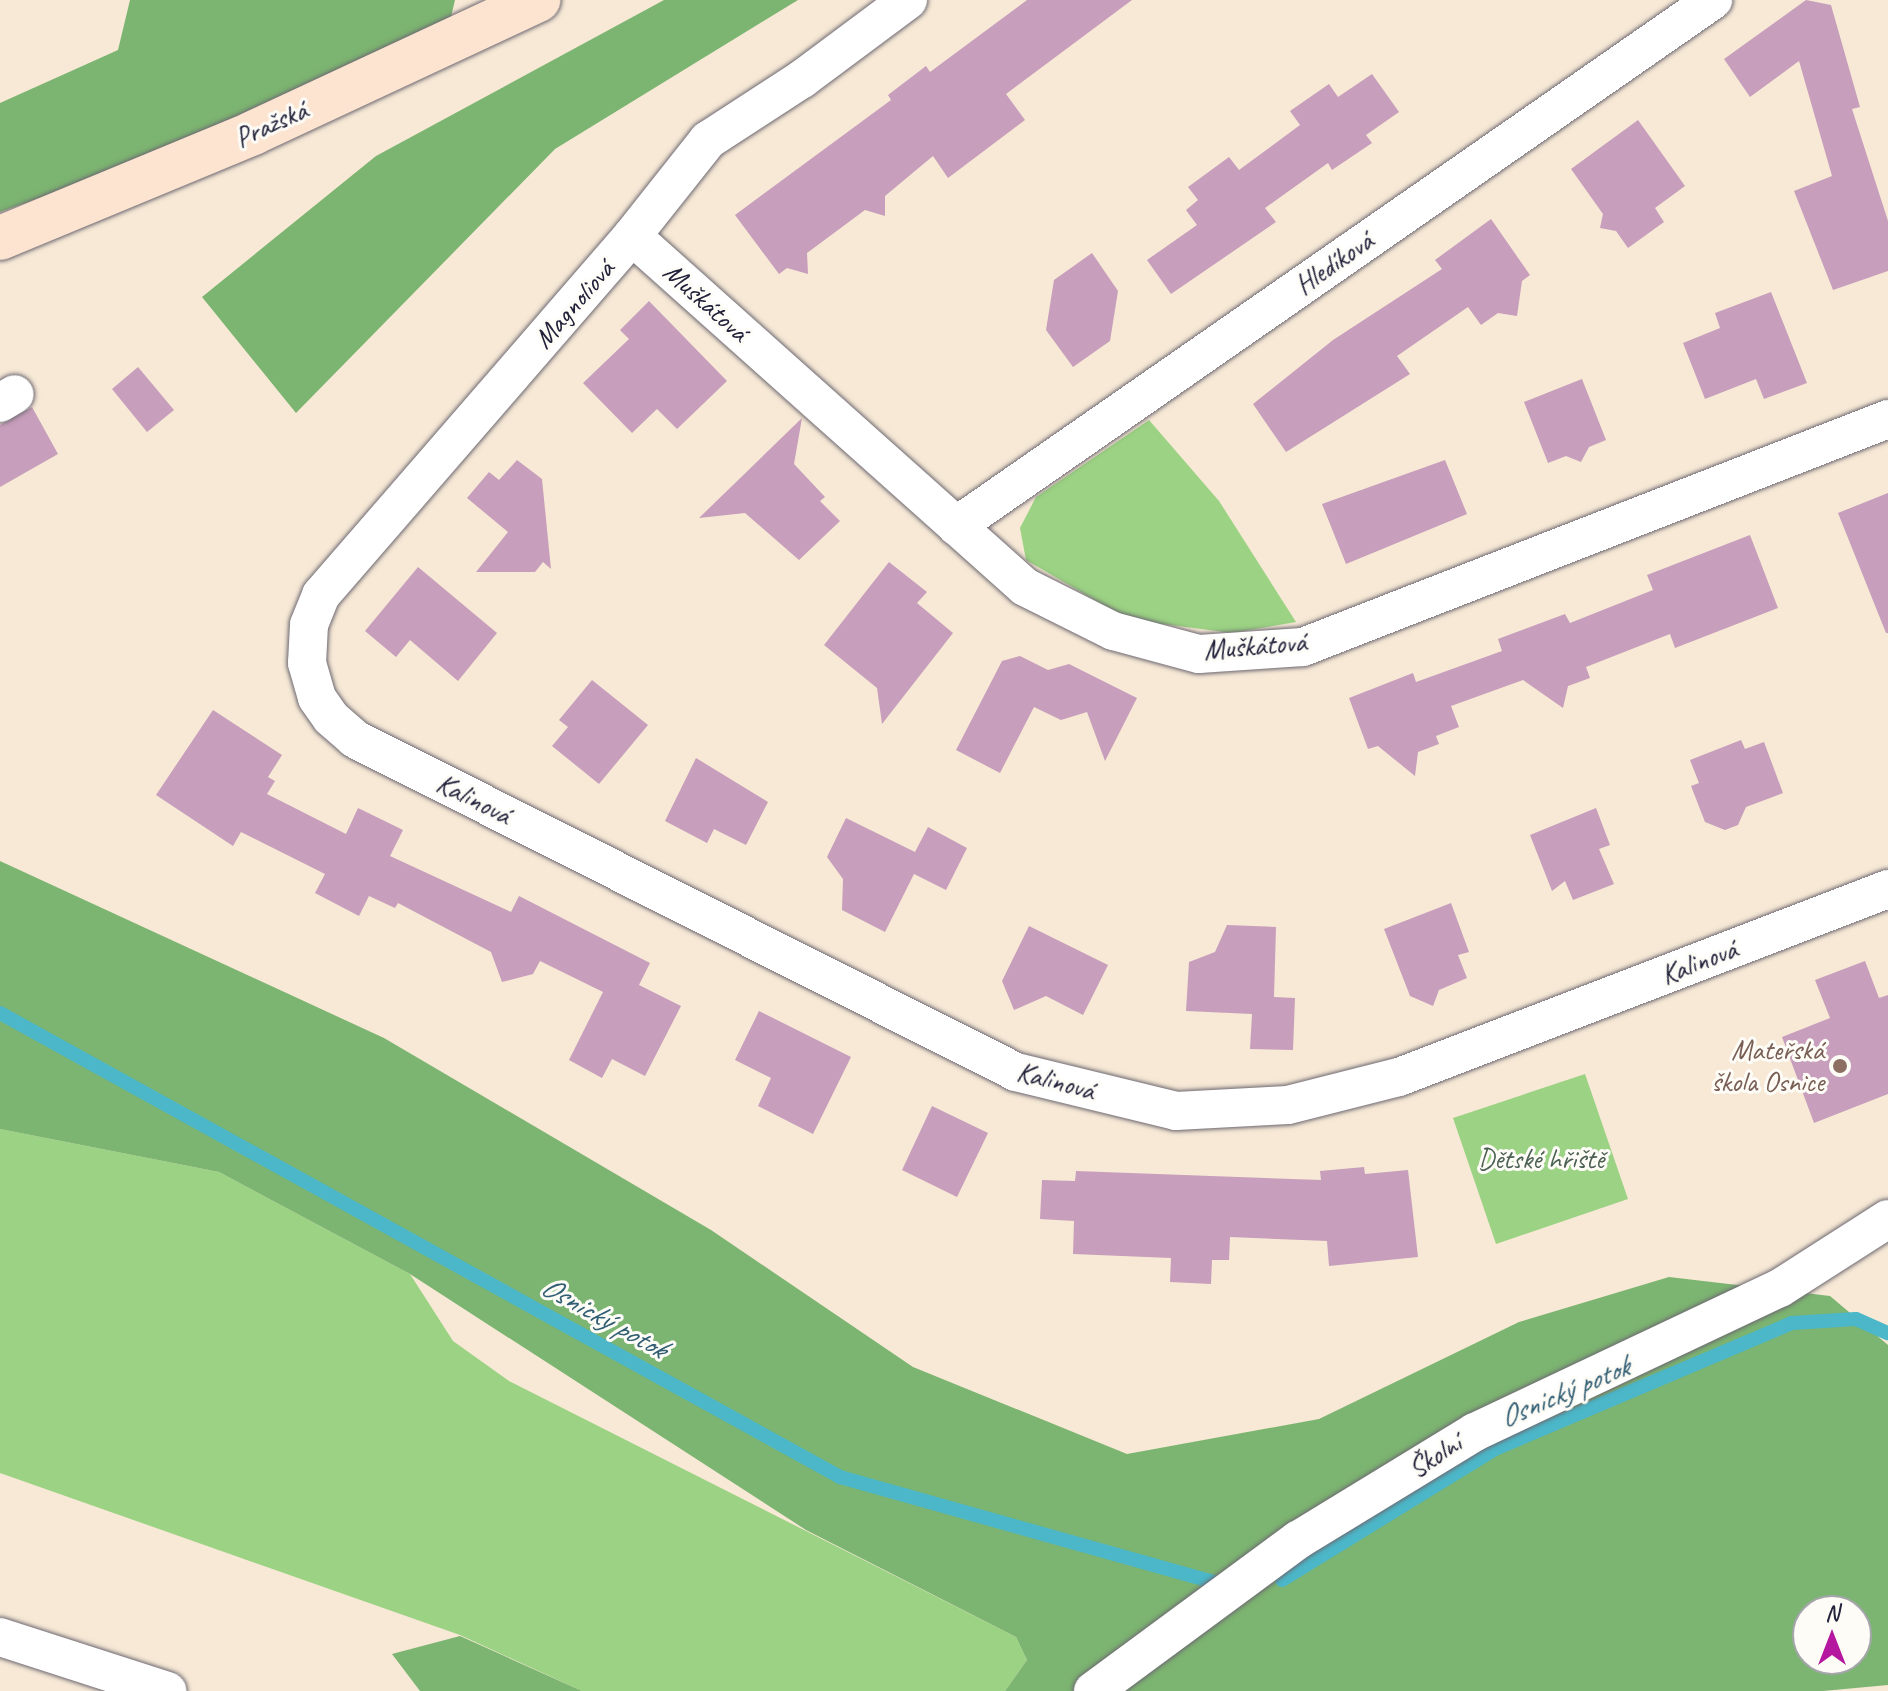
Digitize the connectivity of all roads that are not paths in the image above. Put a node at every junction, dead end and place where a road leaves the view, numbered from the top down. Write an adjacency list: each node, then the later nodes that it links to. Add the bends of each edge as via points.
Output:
1 (538, 0): 5 (main road, Pražská, via 253,133)
2 (908, 0): 4 (street, Magnoliová, via 708,140)
3 (1713, 0): 7 (street, Hledíková)
4 (632, 236): 7 (street, Muškátová); 8 (street, Magnoliová, via 321,595 309,625)
5 (0, 238)
6 (1888, 419): 7 (street, Muškátová, via 1303,647 1199,654 1113,631 1025,587)
7 (956, 526)
8 (307, 663): 9 (street, Kalinová, via 317,698 355,739 1016,1072 1176,1111 1288,1105 1399,1077)
9 (1888, 889)
10 (1888, 1219): 13 (street, Školní, via 1780,1288 1475,1432 1298,1540)
11 (0, 1637): 12 (street)
12 (167, 1691)
13 (1093, 1691)

